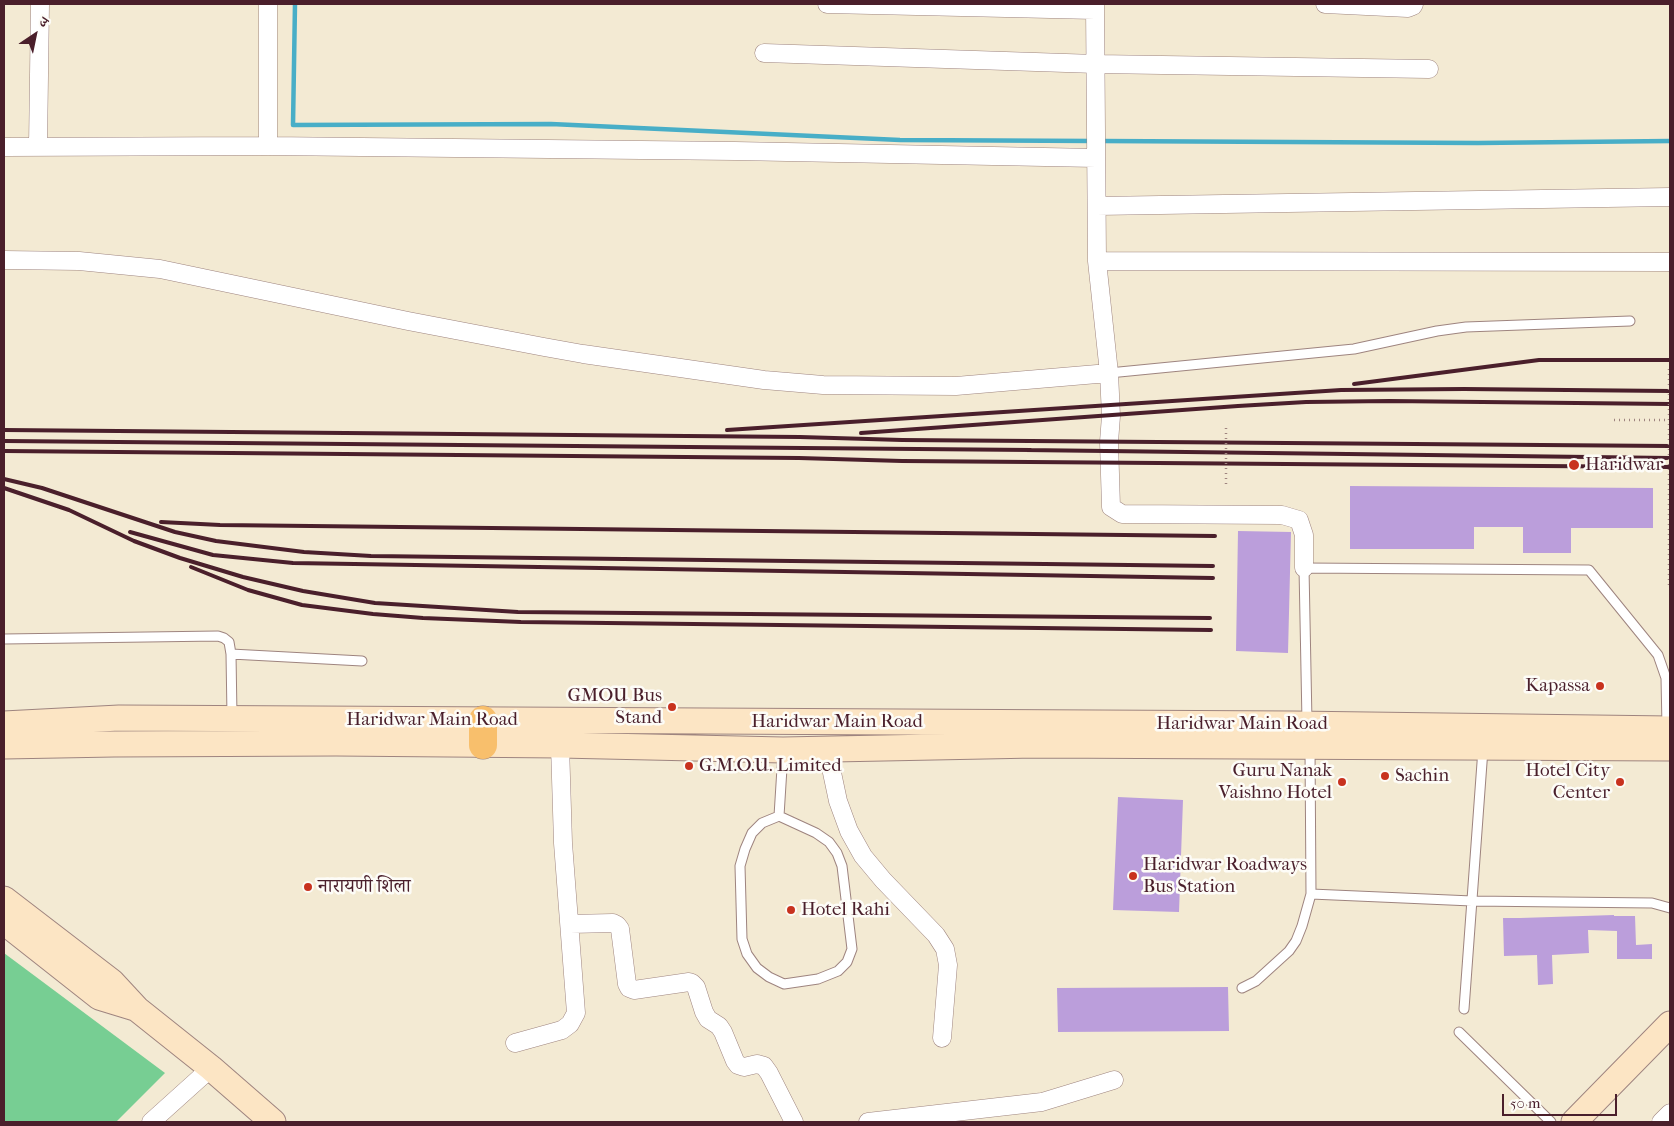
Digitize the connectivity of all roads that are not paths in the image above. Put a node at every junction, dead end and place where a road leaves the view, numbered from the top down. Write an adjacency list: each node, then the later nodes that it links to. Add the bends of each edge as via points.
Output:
1 (40, 4): 12 (street)
2 (268, 4): 10 (street)
3 (827, 4): 6 (street)
4 (1325, 4): 5 (street, via 1408,8)
5 (1414, 4)
6 (1095, 7): 8 (street)
7 (764, 53): 8 (street)
8 (1096, 64): 9 (street); 13 (street)
9 (1429, 68)
10 (268, 146): 12 (street); 13 (street, via 734,151)
11 (4, 147): 12 (street)
12 (38, 147)
13 (1096, 147): 15 (street)
14 (1670, 197): 15 (street)
15 (1097, 206): 17 (street)
16 (4, 260): 20 (street, via 160,269 544,347 764,380 824,385 956,386)
17 (1097, 261): 18 (street); 20 (street)
18 (1670, 262)
19 (1630, 321): 20 (lane, via 1466,327 1354,349)
20 (1109, 373): 21 (street, via 1111,508 1122,514 1282,515 1299,520 1304,536)
21 (1304, 568): 29 (lane); 30 (lane, via 1590,570 1658,655 1666,678)
22 (4, 639): 23 (lane, via 218,636 228,642)
23 (231, 654): 24 (lane); 25 (lane)
24 (362, 661)
25 (232, 719): 26 (main road, Haridwar Main Road, via 119,718); 27 (main road, Haridwar Main Road)
26 (4, 724)
27 (483, 732): 28 (main road, Haridwar Main Road); 32 (main road, Haridwar Main Road); 33 (main road, Haridwar Main Road)
28 (1230, 735): 29 (main road, Haridwar Main Road); 34 (main road, Haridwar Main Road, via 1035,745)
29 (1308, 735): 31 (main road, Haridwar Main Road); 37 (lane)
30 (1669, 735): 31 (main road, Haridwar Main Road)
31 (1484, 737): 39 (lane)
32 (560, 745): 35 (main road, Haridwar Main Road); 42 (street)
33 (4, 746)
34 (827, 749): 35 (main road, Haridwar Main Road); 48 (street, via 848,831 863,856 936,935 945,949 948,964)
35 (783, 750): 36 (lane)
36 (779, 816): 36 (lane, via 762,823 752,833 745,848 740,866 741,911 742,939 747,954 757,968 784,984 818,979 838,971 847,962 852,949 842,866 837,853 816,833)
37 (1310, 894): 39 (lane); 43 (lane, via 1296,940 1256,981)
38 (4, 899): 44 (main road, via 112,982)
39 (1472, 901): 40 (lane, via 1652,903); 45 (lane)
40 (1670, 908)
41 (4, 922): 44 (main road, via 99,997)
42 (570, 924): 49 (street, via 576,1013 562,1030); 55 (street, via 617,925 629,988 692,983 704,1012 719,1026 735,1061 744,1067 764,1066)
43 (1242, 988)
44 (137, 1009): 50 (main road)
45 (1464, 1009)
46 (1670, 1024): 58 (main road)
47 (1459, 1032): 57 (lane)
48 (942, 1038)
49 (515, 1043)
50 (211, 1068): 53 (street); 54 (main road)
51 (1114, 1080): 56 (street, via 1042,1102)
52 (1670, 1113): 59 (street)
53 (151, 1122)
54 (273, 1122)
55 (794, 1122)
56 (878, 1122)
57 (1551, 1122)
58 (1574, 1122)
59 (1661, 1122)

